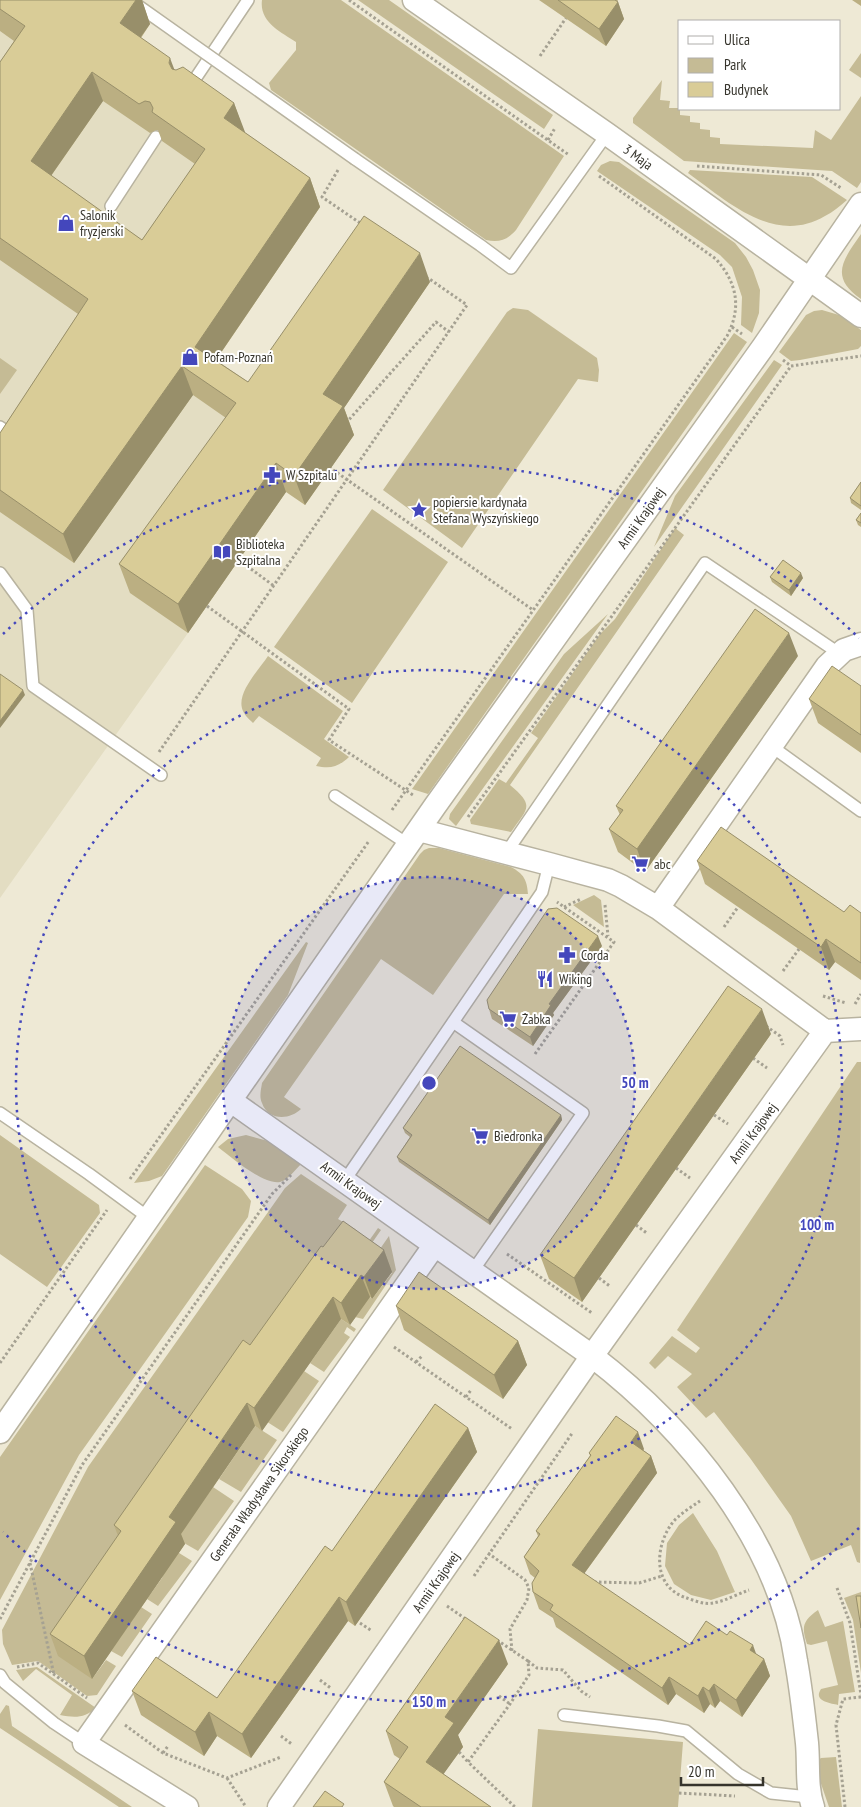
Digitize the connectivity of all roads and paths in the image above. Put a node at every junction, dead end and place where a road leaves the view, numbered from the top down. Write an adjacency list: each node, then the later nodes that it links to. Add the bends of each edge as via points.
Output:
1 (130, 0): 11 (lane, bridge, via 511,268)
2 (248, 0): 7 (lane)
3 (349, 0): 11 (path)
4 (414, 0): 8 (street, 3 Maja)
5 (566, 18): 6 (path)
6 (536, 63)
7 (187, 92)
8 (607, 134): 11 (lane); 17 (street, 3 Maja)
9 (156, 137): 14 (lane)
10 (342, 164): 15 (path, via 322,197)
11 (584, 166): 19 (path, via 716,259 726,270 736,296)
12 (693, 166): 13 (path, via 821,175)
13 (853, 197): 17 (street, Armii Krajowej)
14 (111, 206)
15 (370, 230)
16 (423, 275): 20 (path, via 468,305)
17 (808, 279): 18 (street, 3 Maja); 21 (street, Armii Krajowej)
18 (861, 316)
19 (732, 327): 21 (path); 33 (path)
20 (449, 332): 24 (path, via 436,322); 28 (path)
21 (763, 347): 23 (path); 42 (street, Armii Krajowej)
22 (861, 356): 23 (path)
23 (791, 366): 42 (path, via 463,824)
24 (346, 423)
25 (0, 427): 26 (lane, via 9,433)
26 (0, 447)
27 (326, 465): 28 (path)
28 (347, 480): 31 (path); 33 (path)
29 (239, 560): 31 (path)
30 (0, 574): 38 (lane, via 27,610 33,686)
31 (274, 586): 34 (path)
32 (206, 606): 34 (path)
33 (533, 610): 40 (path)
34 (242, 632): 38 (path); 40 (path, via 349,708 329,740)
35 (861, 644): 36 (street)
36 (840, 654): 37 (street, via 827,666); 46 (lane, via 705,563)
37 (771, 746): 43 (lane); 53 (street)
38 (148, 766): 39 (lane)
39 (161, 775)
40 (405, 791): 42 (path); 44 (path)
41 (335, 796): 44 (lane)
42 (435, 806): 45 (street, Armii Krajowej)
43 (861, 811)
44 (380, 826): 45 (lane); 74 (path)
45 (414, 838): 46 (street); 66 (street, Armii Krajowej)
46 (506, 853): 47 (street)
47 (549, 864): 48 (lane); 53 (street, via 608,880)
48 (542, 892): 51 (path); 60 (lane)
49 (588, 895): 51 (path)
50 (604, 903): 55 (path)
51 (564, 907): 55 (path)
52 (738, 907): 54 (path)
53 (658, 908): 62 (street)
54 (720, 932)
55 (608, 937): 63 (path, via 614,942 535,1055)
56 (799, 949): 57 (path)
57 (781, 974)
58 (861, 994): 59 (path)
59 (854, 1005)
60 (453, 1022): 72 (lane); 78 (lane, via 584,1113)
61 (861, 1029): 62 (street)
62 (825, 1031): 86 (street, Armii Krajowej)
63 (527, 1049)
64 (753, 1058): 65 (path)
65 (774, 1073)
66 (231, 1101): 70 (street, Armii Krajowej); 75 (street, Armii Krajowej)
67 (0, 1113): 74 (lane)
68 (714, 1115): 69 (path)
69 (734, 1129)
70 (311, 1156): 72 (street, Armii Krajowej); 96 (path, via 272,1194 82,1465)
71 (676, 1168): 73 (path)
72 (345, 1180): 79 (street, Armii Krajowej)
73 (696, 1182)
74 (118, 1195): 75 (lane); 88 (path)
75 (149, 1218): 93 (street, Armii Krajowej)
76 (636, 1225): 77 (path)
77 (655, 1239)
78 (492, 1244): 80 (lane); 83 (path)
79 (434, 1246): 80 (street, Armii Krajowej); 84 (street, Generała Władysława Sikorskiego)
80 (472, 1272): 86 (street, Armii Krajowej)
81 (599, 1278): 82 (path)
82 (618, 1292)
83 (599, 1317)
84 (373, 1332): 87 (path); 116 (street, Generała Władysława Sikorskiego)
85 (422, 1356): 87 (path)
86 (592, 1356): 104 (street, Armii Krajowej); 127 (street, via 620,1378 678,1434 726,1494 750,1532 774,1584 796,1658)
87 (416, 1362): 90 (path)
88 (0, 1363)
89 (471, 1390): 90 (path)
90 (466, 1397): 92 (path)
91 (575, 1429): 95 (path)
92 (513, 1430)
93 (0, 1432)
94 (702, 1500): 98 (path, via 673,1522 663,1541 659,1561)
95 (490, 1554): 97 (path); 102 (path, via 525,1580)
96 (30, 1563): 105 (path); 111 (path)
97 (474, 1576)
98 (662, 1576): 99 (path, via 639,1582); 100 (path, via 679,1595 712,1604)
99 (590, 1582)
100 (757, 1586)
101 (538, 1587): 102 (path)
102 (529, 1588): 108 (path, via 527,1600 510,1629)
103 (837, 1588): 113 (path, via 850,1623)
104 (428, 1593): 106 (path); 130 (street, Armii Krajowej)
105 (0, 1619)
106 (474, 1625)
107 (489, 1635): 108 (path)
108 (512, 1651): 109 (path)
109 (528, 1661): 114 (path, via 537,1668 564,1670 581,1691); 115 (path, via 529,1675)
110 (5, 1672): 111 (path, via 38,1663); 118 (lane, via 5,1683)
111 (55, 1675): 116 (path)
112 (499, 1696): 115 (path)
113 (861, 1696): 132 (path, via 843,1699 836,1726)
114 (595, 1701)
115 (510, 1704): 123 (path)
116 (106, 1711): 118 (street, Generała Władysława Sikorskiego); 121 (path)
117 (564, 1715): 127 (lane, via 686,1731 738,1774 771,1793)
118 (84, 1743): 128 (street)
119 (168, 1746): 121 (path)
120 (459, 1752): 123 (path)
121 (163, 1753): 124 (path)
122 (285, 1756): 124 (path)
123 (468, 1762): 131 (path)
124 (227, 1778): 129 (path)
125 (678, 1794): 126 (path)
126 (743, 1797)
127 (812, 1802)
128 (187, 1807)
129 (246, 1807)
130 (279, 1807)
131 (515, 1807)
132 (845, 1807)

